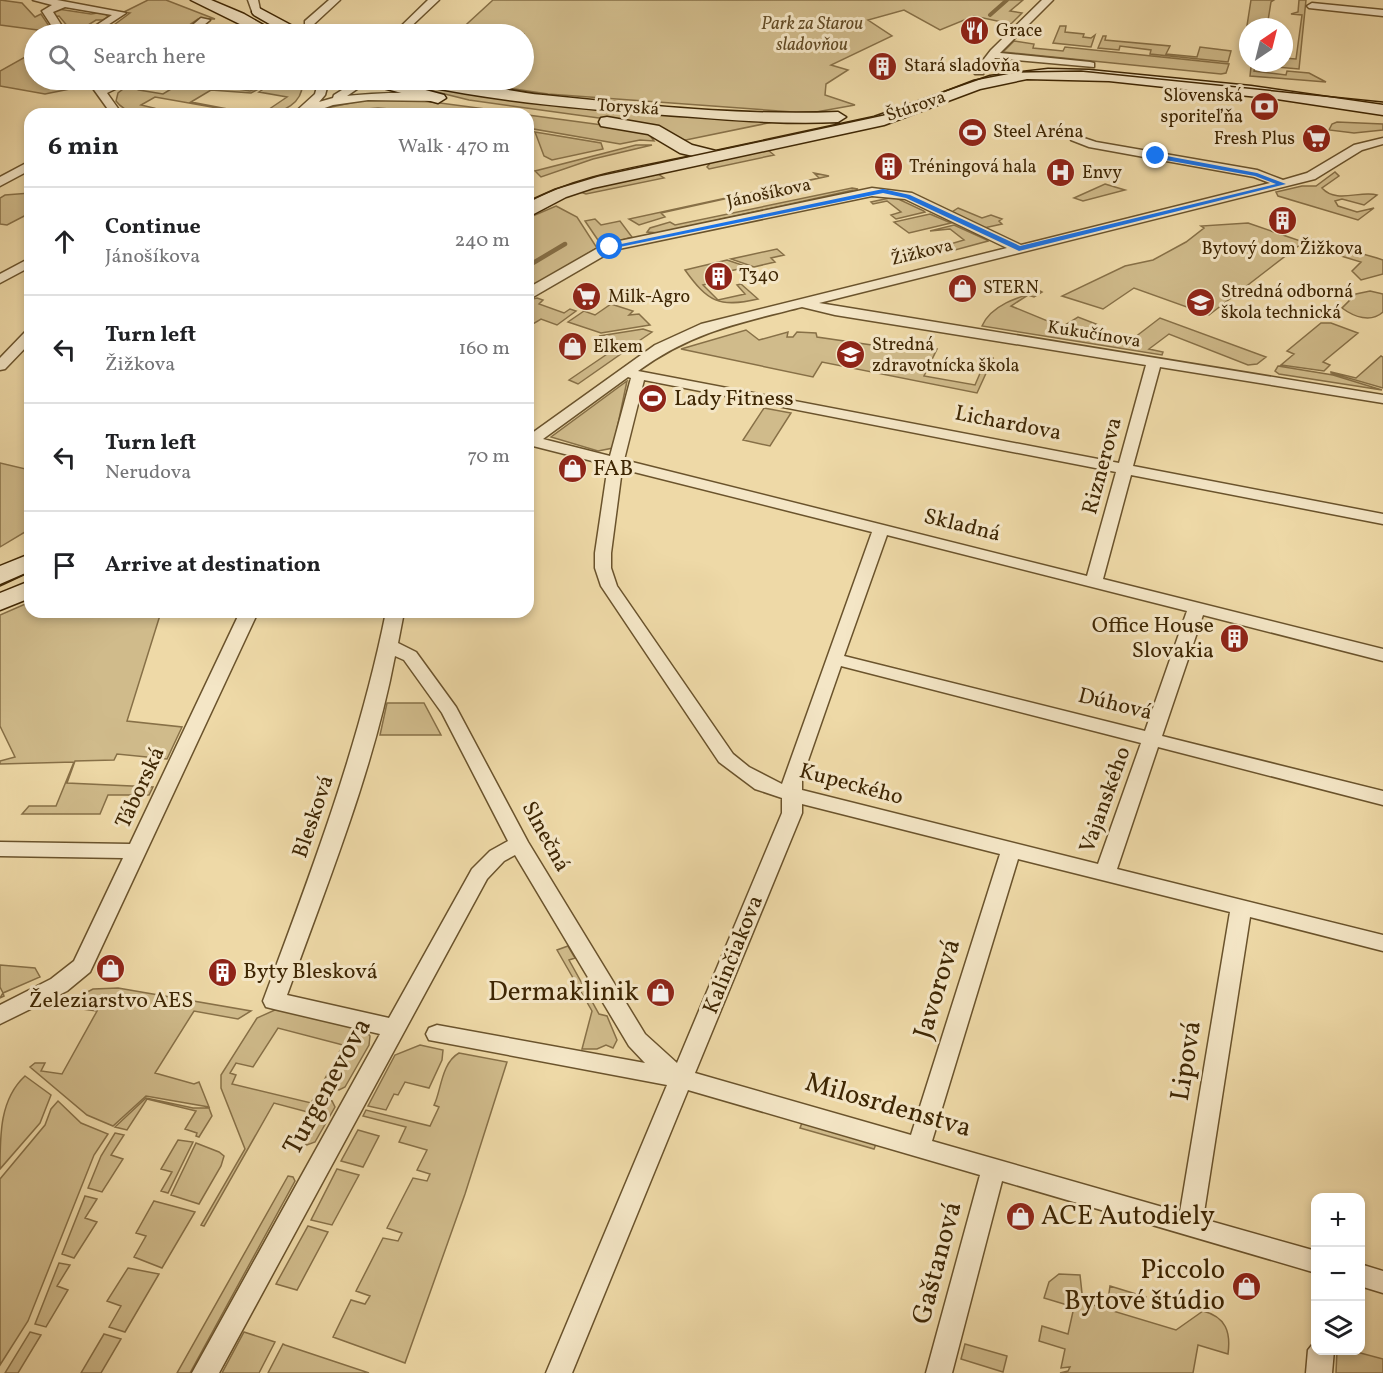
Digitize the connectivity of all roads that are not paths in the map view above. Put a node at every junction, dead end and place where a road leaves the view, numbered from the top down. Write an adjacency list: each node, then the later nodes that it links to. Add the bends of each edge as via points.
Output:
1 (38, 0): 6 (street)
2 (198, 0): 7 (street)
3 (335, 0): 12 (street)
4 (434, 0): 18 (street)
5 (1048, 0): 19 (street)
6 (65, 4): 13 (street, via 47,11); 14 (street, via 121,12)
7 (227, 4): 8 (street); 16 (street)
8 (255, 6): 17 (street)
9 (1312, 6): 10 (street)
10 (1383, 13)
11 (205, 20): 15 (street)
12 (309, 23)
13 (55, 24)
14 (103, 24)
15 (200, 24)
16 (256, 24)
17 (282, 24)
18 (409, 24)
19 (993, 55): 20 (street); 21 (street)
20 (1090, 65): 21 (street, Štúrova, via 1021,65); 29 (street, Štúrova)
21 (979, 72): 39 (street, Štúrova, via 887,105)
22 (105, 90): 28 (street)
23 (322, 90): 32 (street)
24 (339, 90): 33 (street)
25 (345, 90): 34 (street)
26 (409, 90): 30 (street, Toryská)
27 (467, 90): 39 (street, Toryská, via 547,102 748,116)
28 (100, 92): 31 (street)
29 (1383, 96)
30 (439, 98): 35 (street, via 376,97); 36 (street, Toryská)
31 (113, 108)
32 (309, 108)
33 (310, 108)
34 (310, 108)
35 (314, 108)
36 (508, 108)
37 (1383, 110): 44 (street, Štúrova, via 1308,97 1080,74 1037,74 986,82 892,117)
38 (534, 112): 40 (street, Toryská)
39 (839, 117): 43 (street, Štúrova)
40 (645, 128): 43 (street, Toryská); 45 (street, via 658,140 645,152)
41 (1075, 138): 48 (street, via 1093,145 1257,174)
42 (1383, 141): 48 (street, Žižkova, via 1358,147 1311,176)
43 (686, 149): 44 (street, Toryská); 45 (street, Štúrova)
44 (716, 155): 50 (street, Štúrova, via 588,184)
45 (618, 164): 49 (street, Štúrova)
46 (24, 169): 47 (street)
47 (0, 183)
48 (1282, 184): 51 (street, Žižkova)
49 (535, 187)
50 (534, 208)
51 (1019, 249): 54 (street, Jánošíkova, via 908,196 872,192 610,247); 55 (street, Žižkova)
52 (24, 265): 53 (street)
53 (0, 279)
54 (534, 291)
55 (800, 303): 57 (street, Kukučínova); 59 (street, Žižkova, via 688,333)
56 (24, 341): 58 (street)
57 (1154, 363): 60 (street, Kukučínova); 64 (street, Riznerova)
58 (0, 366)
59 (632, 374): 61 (street, Žižkova); 63 (street, Kupeckého); 64 (street, Lichardova)
60 (1383, 399)
61 (534, 439)
62 (534, 443): 63 (street, Skladná)
63 (616, 464): 66 (street, Skladná); 79 (street, Kupeckého, via 603,568 609,586 726,758 762,784)
64 (1126, 469): 65 (street, Lichardova); 69 (street, Riznerova)
65 (1383, 519)
66 (881, 529): 69 (street, Skladná); 77 (street, Kalinčiakova)
67 (24, 564): 68 (street)
68 (0, 576)
69 (1094, 582): 72 (street, Skladná)
70 (24, 592): 71 (street)
71 (0, 602)
72 (1197, 607): 76 (street, Skladná); 78 (street, Vajanského)
73 (246, 618): 84 (street, Táborská)
74 (394, 618): 75 (street)
75 (389, 646): 81 (street, Slnečná, via 410,656 450,711); 89 (street, Blesková, via 351,785 274,1001)
76 (1383, 655)
77 (835, 658): 78 (street, Dúhová); 79 (street, Kalinčiakova, via 792,778)
78 (1153, 739): 80 (street, Dúhová); 85 (street, Vajanského)
79 (793, 795): 83 (street, Kupeckého); 91 (street, Kalinčiakova, via 792,813)
80 (1383, 798)
81 (519, 844): 89 (street, Turgenevova, via 497,856 479,874); 91 (street, Slnečná, via 637,1040)
82 (0, 849): 84 (street)
83 (1011, 850): 85 (street, Kupeckého); 92 (street, Javorová)
84 (138, 851): 88 (street, Táborská, via 82,966 69,980)
85 (1106, 873): 86 (street, Kupeckého)
86 (1241, 907): 87 (street, Kupeckého); 94 (street, Lipová)
87 (1383, 943)
88 (0, 1015)
89 (394, 1028): 99 (street, Turgenevova)
90 (437, 1034): 91 (street, Milosrdenstva)
91 (682, 1079): 92 (street, Milosrdenstva); 100 (street, Kalinčiakova)
92 (919, 1146): 93 (street, Milosrdenstva)
93 (994, 1168): 94 (street, Milosrdenstva); 101 (street, Gaštanová)
94 (1190, 1224): 95 (street, Milosrdenstva)
95 (1311, 1260)
96 (1365, 1277): 97 (street)
97 (1383, 1282)
98 (1321, 1355): 102 (street)
99 (205, 1373)
100 (559, 1373)
101 (939, 1373)
102 (1319, 1373)

